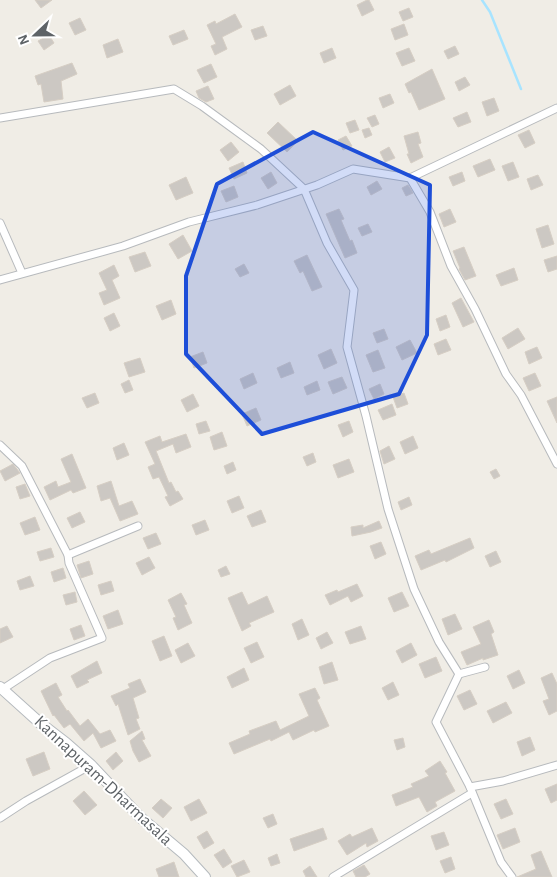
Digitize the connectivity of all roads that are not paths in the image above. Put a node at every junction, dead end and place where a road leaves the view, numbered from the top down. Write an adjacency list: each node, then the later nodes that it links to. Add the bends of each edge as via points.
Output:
1 (557, 108): 3 (street)
2 (0, 118): 4 (street, via 174,89 261,149)
3 (410, 178): 4 (street, via 353,169); 9 (street, via 430,212 451,266 506,374 521,395)
4 (304, 189): 6 (street, via 190,222 123,246); 13 (street, via 326,243 354,290 347,347 388,509 414,589)
5 (0, 223): 6 (street)
6 (22, 273): 7 (street)
7 (0, 280)
8 (0, 445): 11 (street, via 22,466)
9 (557, 464)
10 (138, 526): 11 (street)
11 (68, 555): 14 (street, via 102,638 50,658)
12 (485, 666): 13 (street)
13 (459, 674): 17 (street, via 436,722)
14 (1, 688): 15 (main road, Kannapuram-Dharmasala)
15 (91, 765): 18 (street); 19 (main road, Kannapuram-Dharmasala, via 140,817 184,854)
16 (557, 765): 17 (street)
17 (471, 790): 20 (street); 21 (street, via 501,862)
18 (0, 818)
19 (205, 877)
20 (333, 877)
21 (512, 877)

